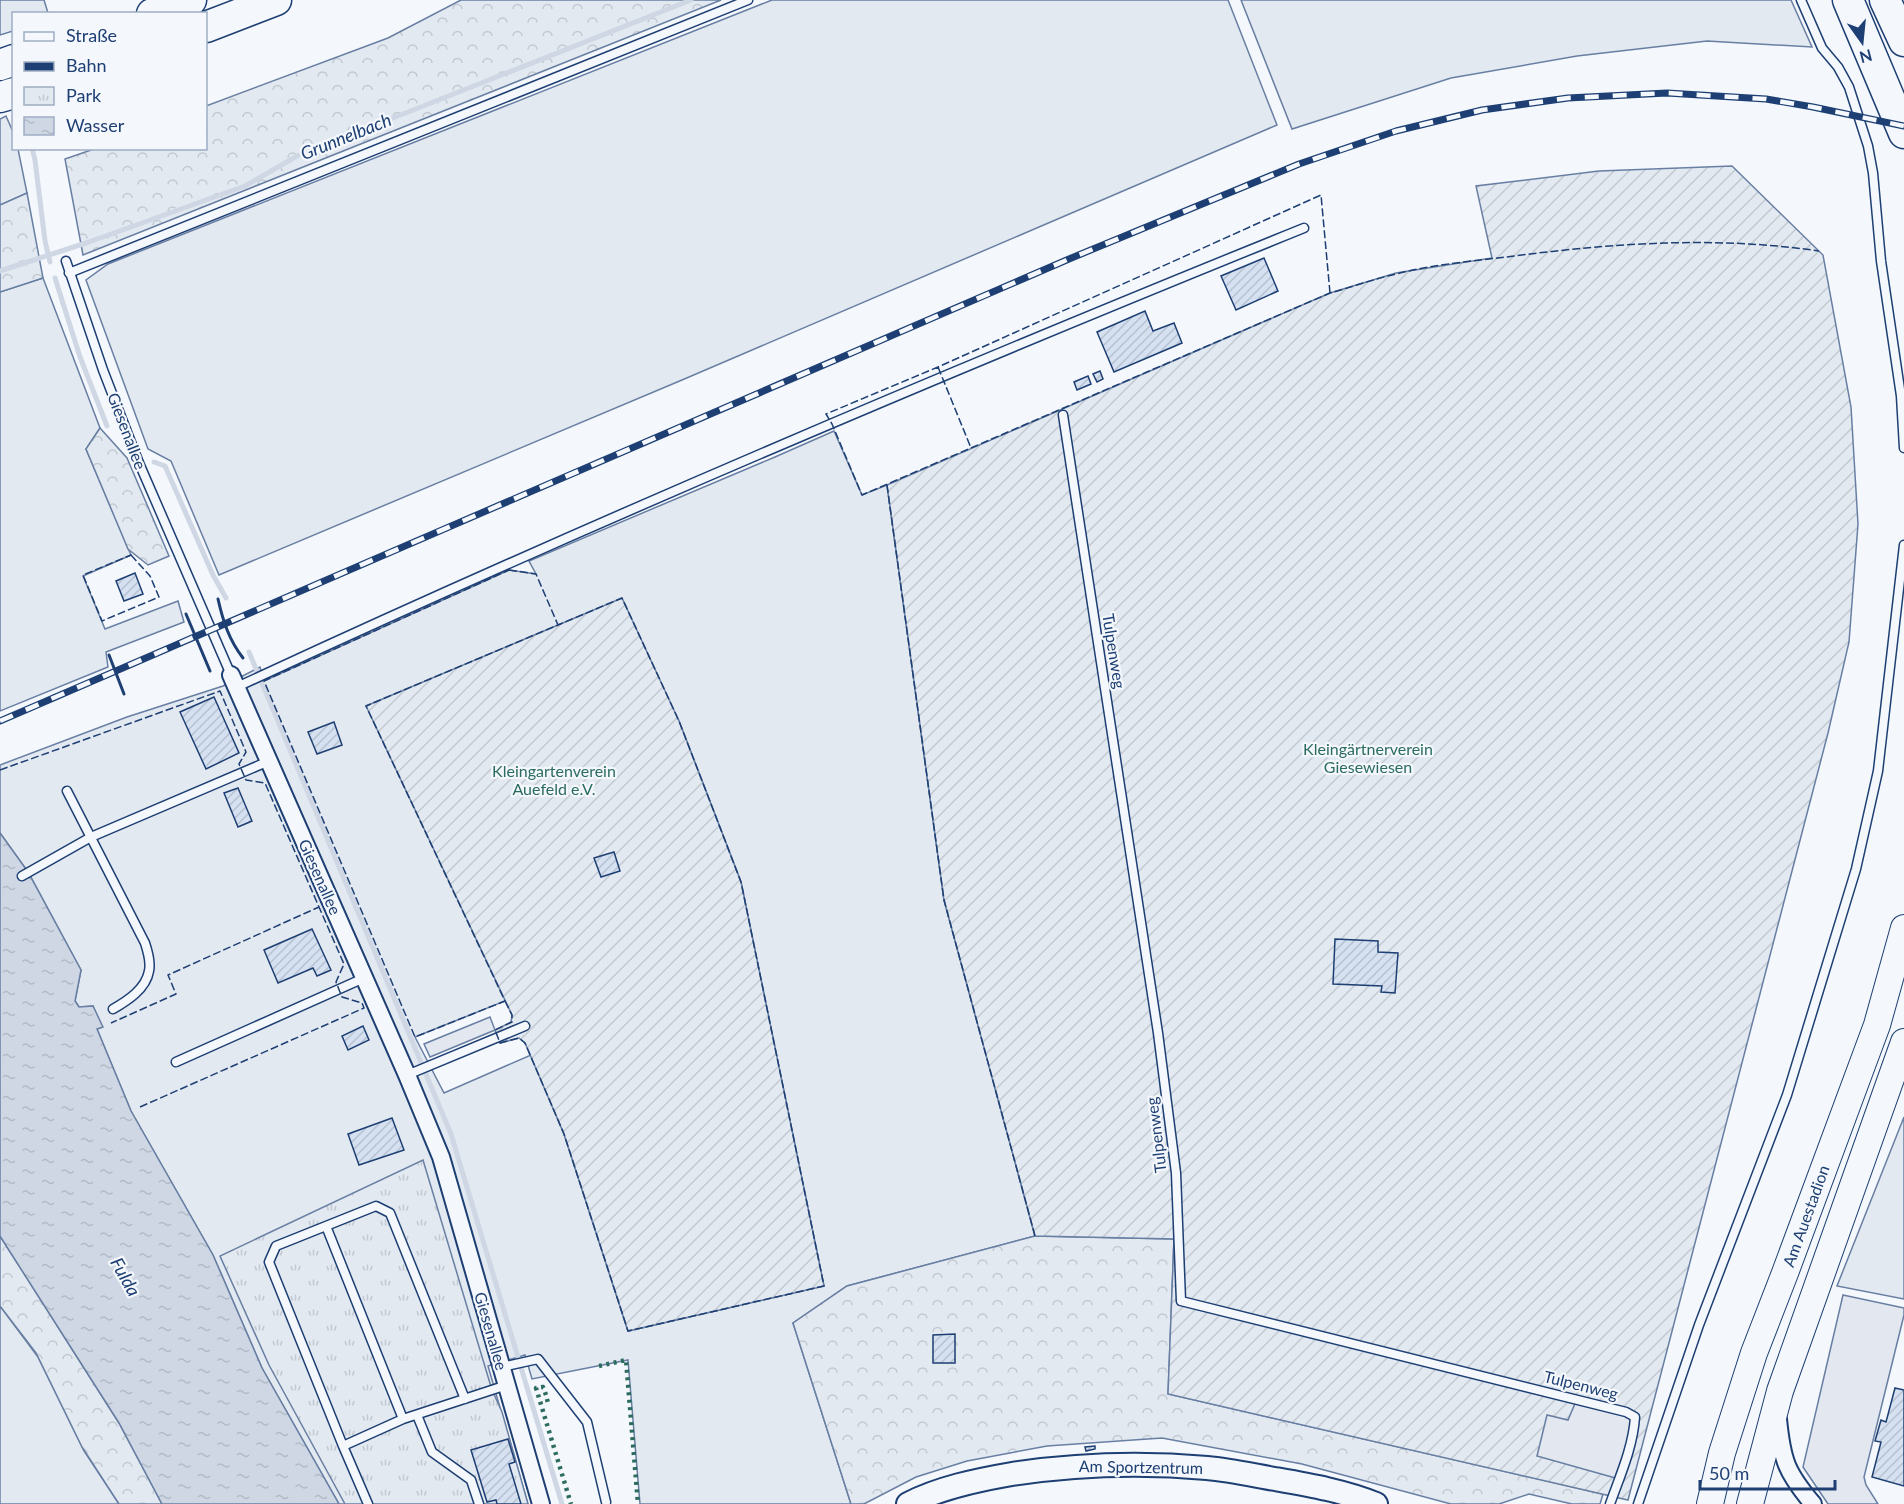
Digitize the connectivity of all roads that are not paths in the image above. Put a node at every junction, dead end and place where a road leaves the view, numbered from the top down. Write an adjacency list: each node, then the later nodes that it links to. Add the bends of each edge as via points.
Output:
1 (191, 0): 7 (highway)
2 (276, 0): 8 (highway)
3 (748, 0): 13 (lane)
4 (1801, 0): 15 (lane, via 1822,48 1849,87 1868,146 1901,396)
5 (1848, 0): 10 (highway)
6 (1885, 0): 9 (highway)
7 (158, 12)
8 (207, 27)
9 (1904, 41)
10 (1904, 133)
11 (1304, 228): 17 (lane, via 540,548 265,674)
12 (66, 261): 13 (lane, Giesenallee)
13 (69, 273): 17 (lane, Giesenallee, via 139,463)
14 (1063, 415): 44 (lane, Tulpenweg, via 1158,1033 1176,1173 1181,1301 1626,1412 1635,1417 1634,1426)
15 (1904, 448)
16 (1904, 545): 45 (lane, via 1878,771 1856,869 1787,1095 1700,1325)
17 (240, 681): 18 (street, Giesenallee)
18 (269, 761): 20 (lane); 23 (street, Giesenallee)
19 (68, 791): 20 (lane)
20 (91, 837): 21 (lane); 24 (lane, via 146,943 149,958 144,982)
21 (22, 876)
22 (1904, 928): 37 (main road, Am Auestadion, via 1877,1025 1754,1353)
23 (364, 978): 27 (lane); 28 (street, Giesenallee)
24 (113, 1009)
25 (525, 1026): 28 (lane)
26 (1904, 1042): 32 (main road, Am Auestadion)
27 (176, 1062)
28 (412, 1073): 30 (street, Giesenallee)
29 (326, 1226): 33 (lane, via 376,1206 390,1213); 35 (lane); 36 (lane, via 276,1246 269,1262)
30 (507, 1366): 31 (street, Giesenallee); 38 (lane, via 538,1359 587,1422)
31 (507, 1385): 33 (lane); 41 (street, Giesenallee)
32 (1780, 1391): 46 (main road, Am Auestadion); 47 (street, via 1778,1419 1784,1463)
33 (465, 1399): 34 (lane)
34 (417, 1415): 35 (lane); 40 (lane, via 432,1452 471,1480)
35 (404, 1419): 36 (lane)
36 (343, 1446): 39 (lane)
37 (1709, 1501)
38 (606, 1502)
39 (368, 1504)
40 (479, 1504)
41 (541, 1504)
42 (908, 1504): 43 (street, Am Sportzentrum, via 987,1478 1055,1467 1116,1463 1209,1468 1305,1485)
43 (1376, 1504)
44 (1610, 1504)
45 (1638, 1504)
46 (1750, 1504)
47 (1813, 1504)

